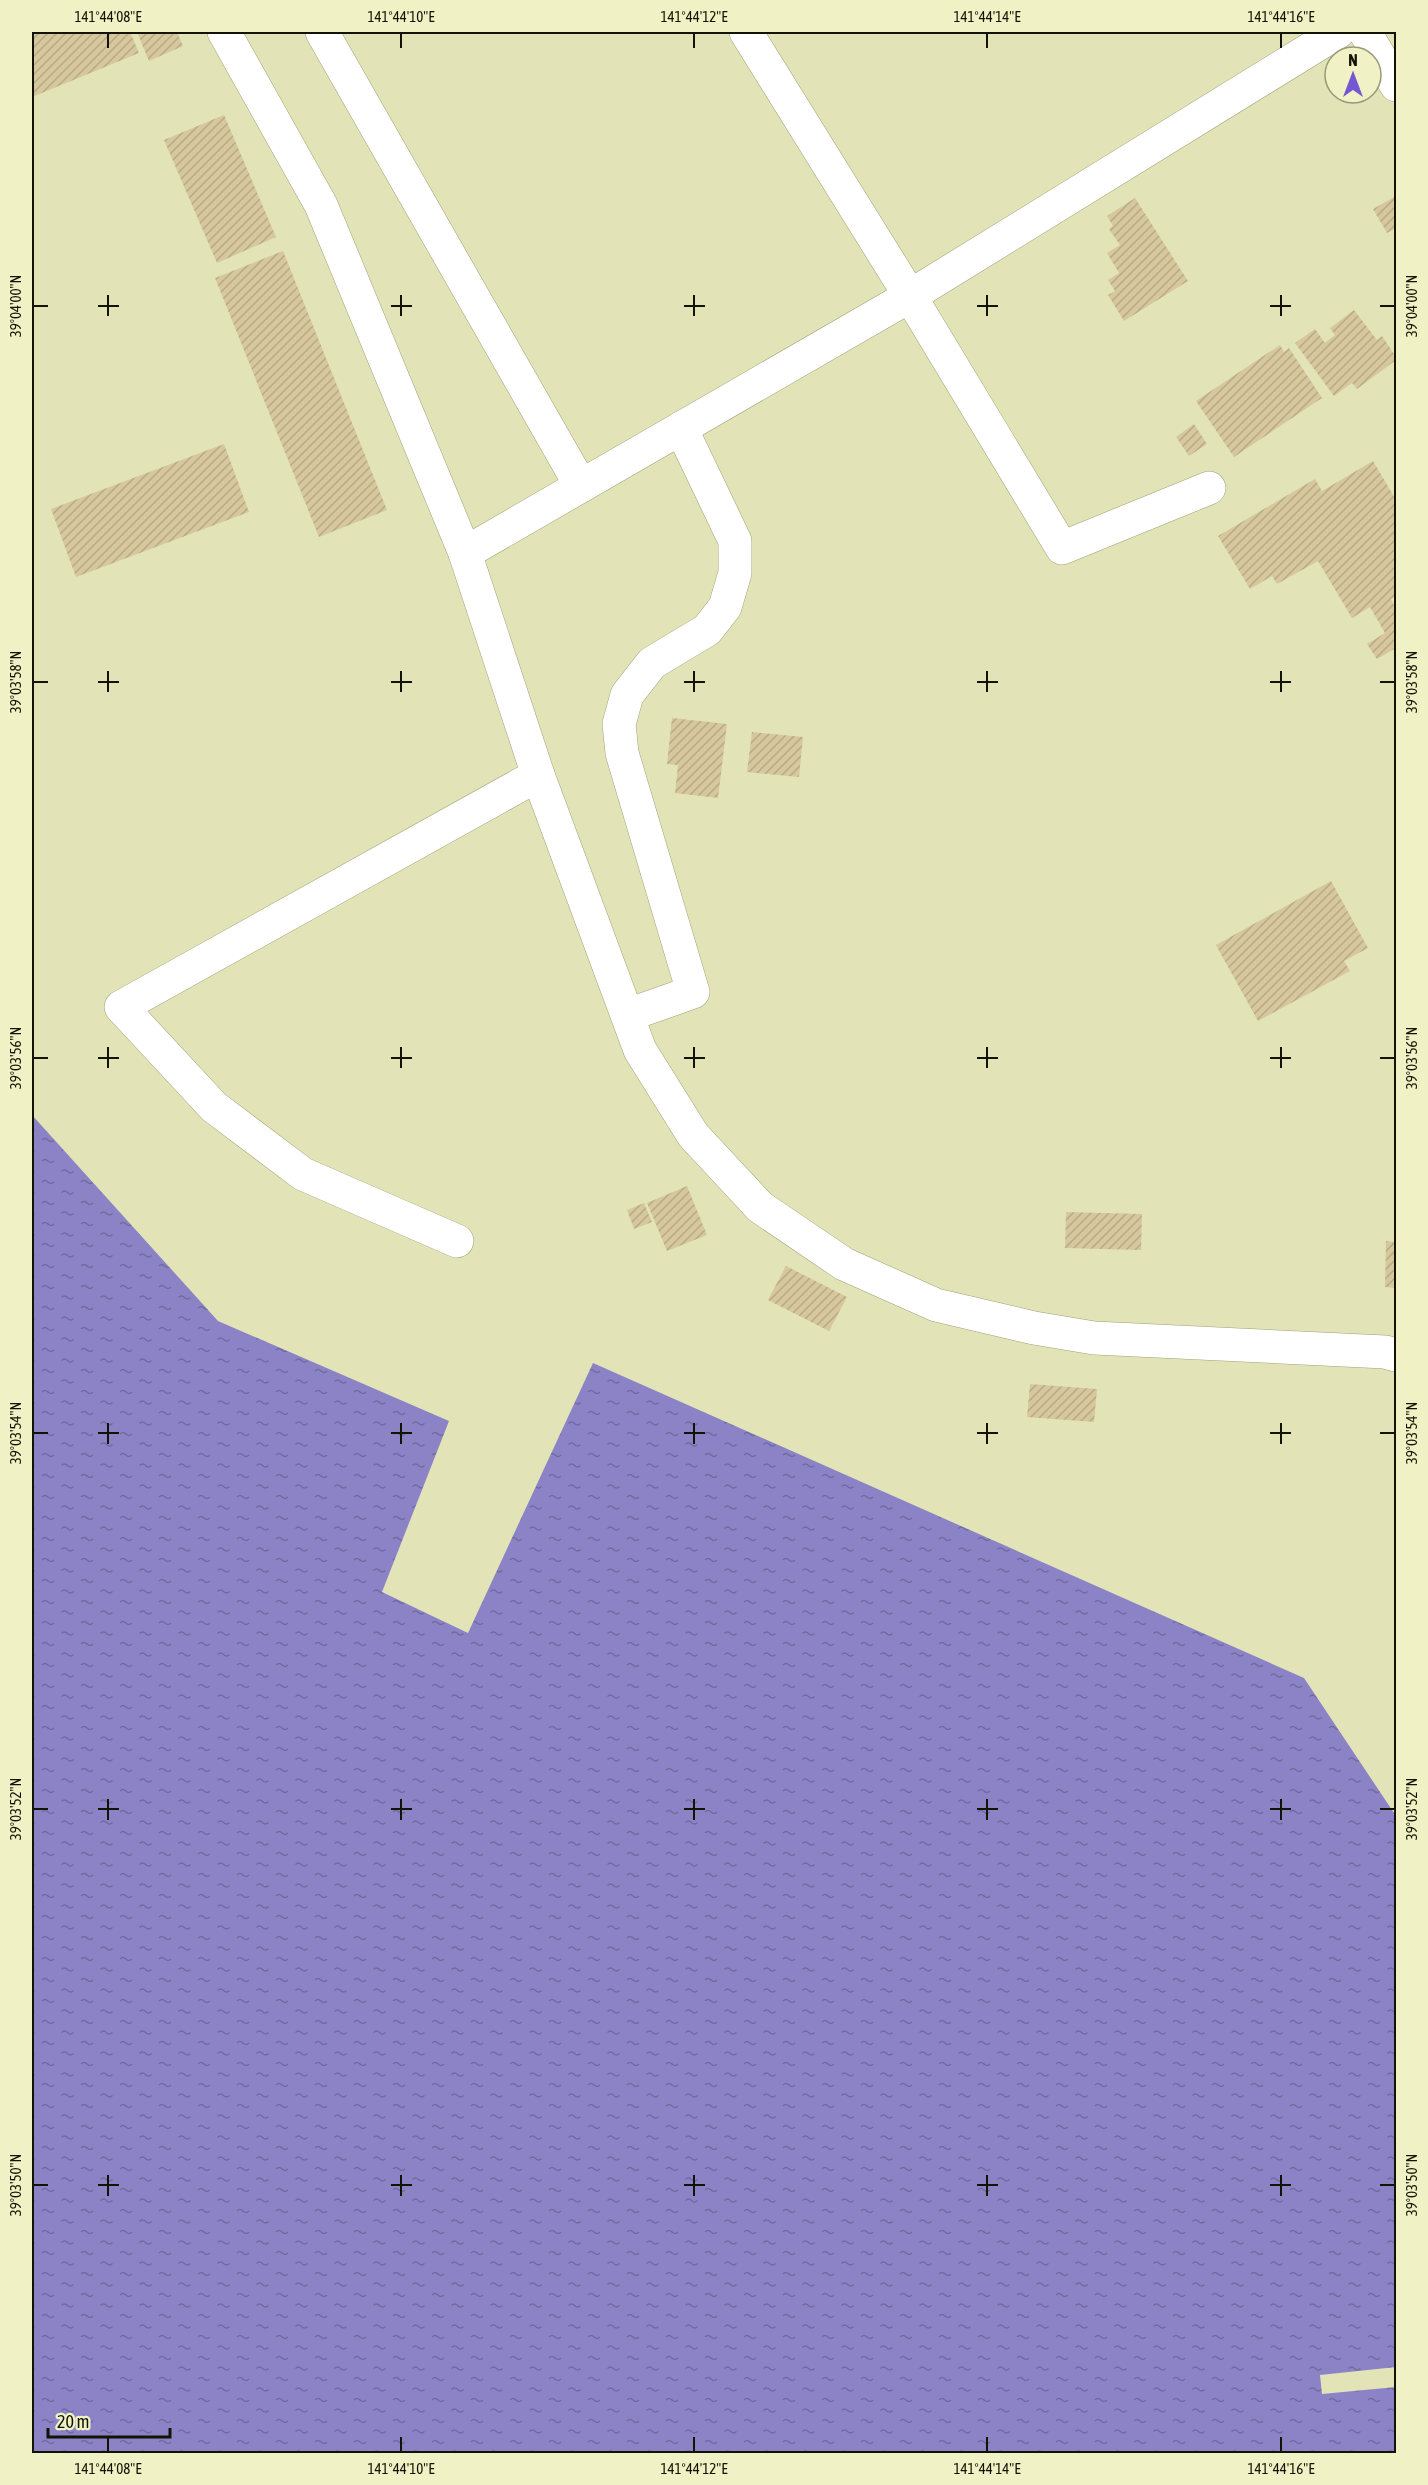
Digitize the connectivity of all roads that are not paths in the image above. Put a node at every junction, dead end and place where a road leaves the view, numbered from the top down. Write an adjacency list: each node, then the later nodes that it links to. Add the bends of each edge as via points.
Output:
1 (224, 32): 11 (street, via 321,205)
2 (322, 32): 9 (street)
3 (746, 32): 7 (street)
4 (1338, 32): 7 (street)
5 (1365, 32): 6 (street)
6 (1396, 85)
7 (910, 296): 8 (street); 10 (street, via 1062,548)
8 (681, 428): 9 (street); 13 (street, via 735,541 735,573 725,607 707,630 652,663 627,695 619,724 622,753 693,992)
9 (581, 486): 11 (street)
10 (1209, 488)
11 (465, 552): 12 (street)
12 (538, 775): 13 (street); 14 (street, via 121,1007 214,1107 303,1174)
13 (628, 1015): 15 (street, via 640,1050 693,1135 760,1207 844,1264 936,1305 1094,1338)
14 (457, 1241)
15 (1396, 1355)

